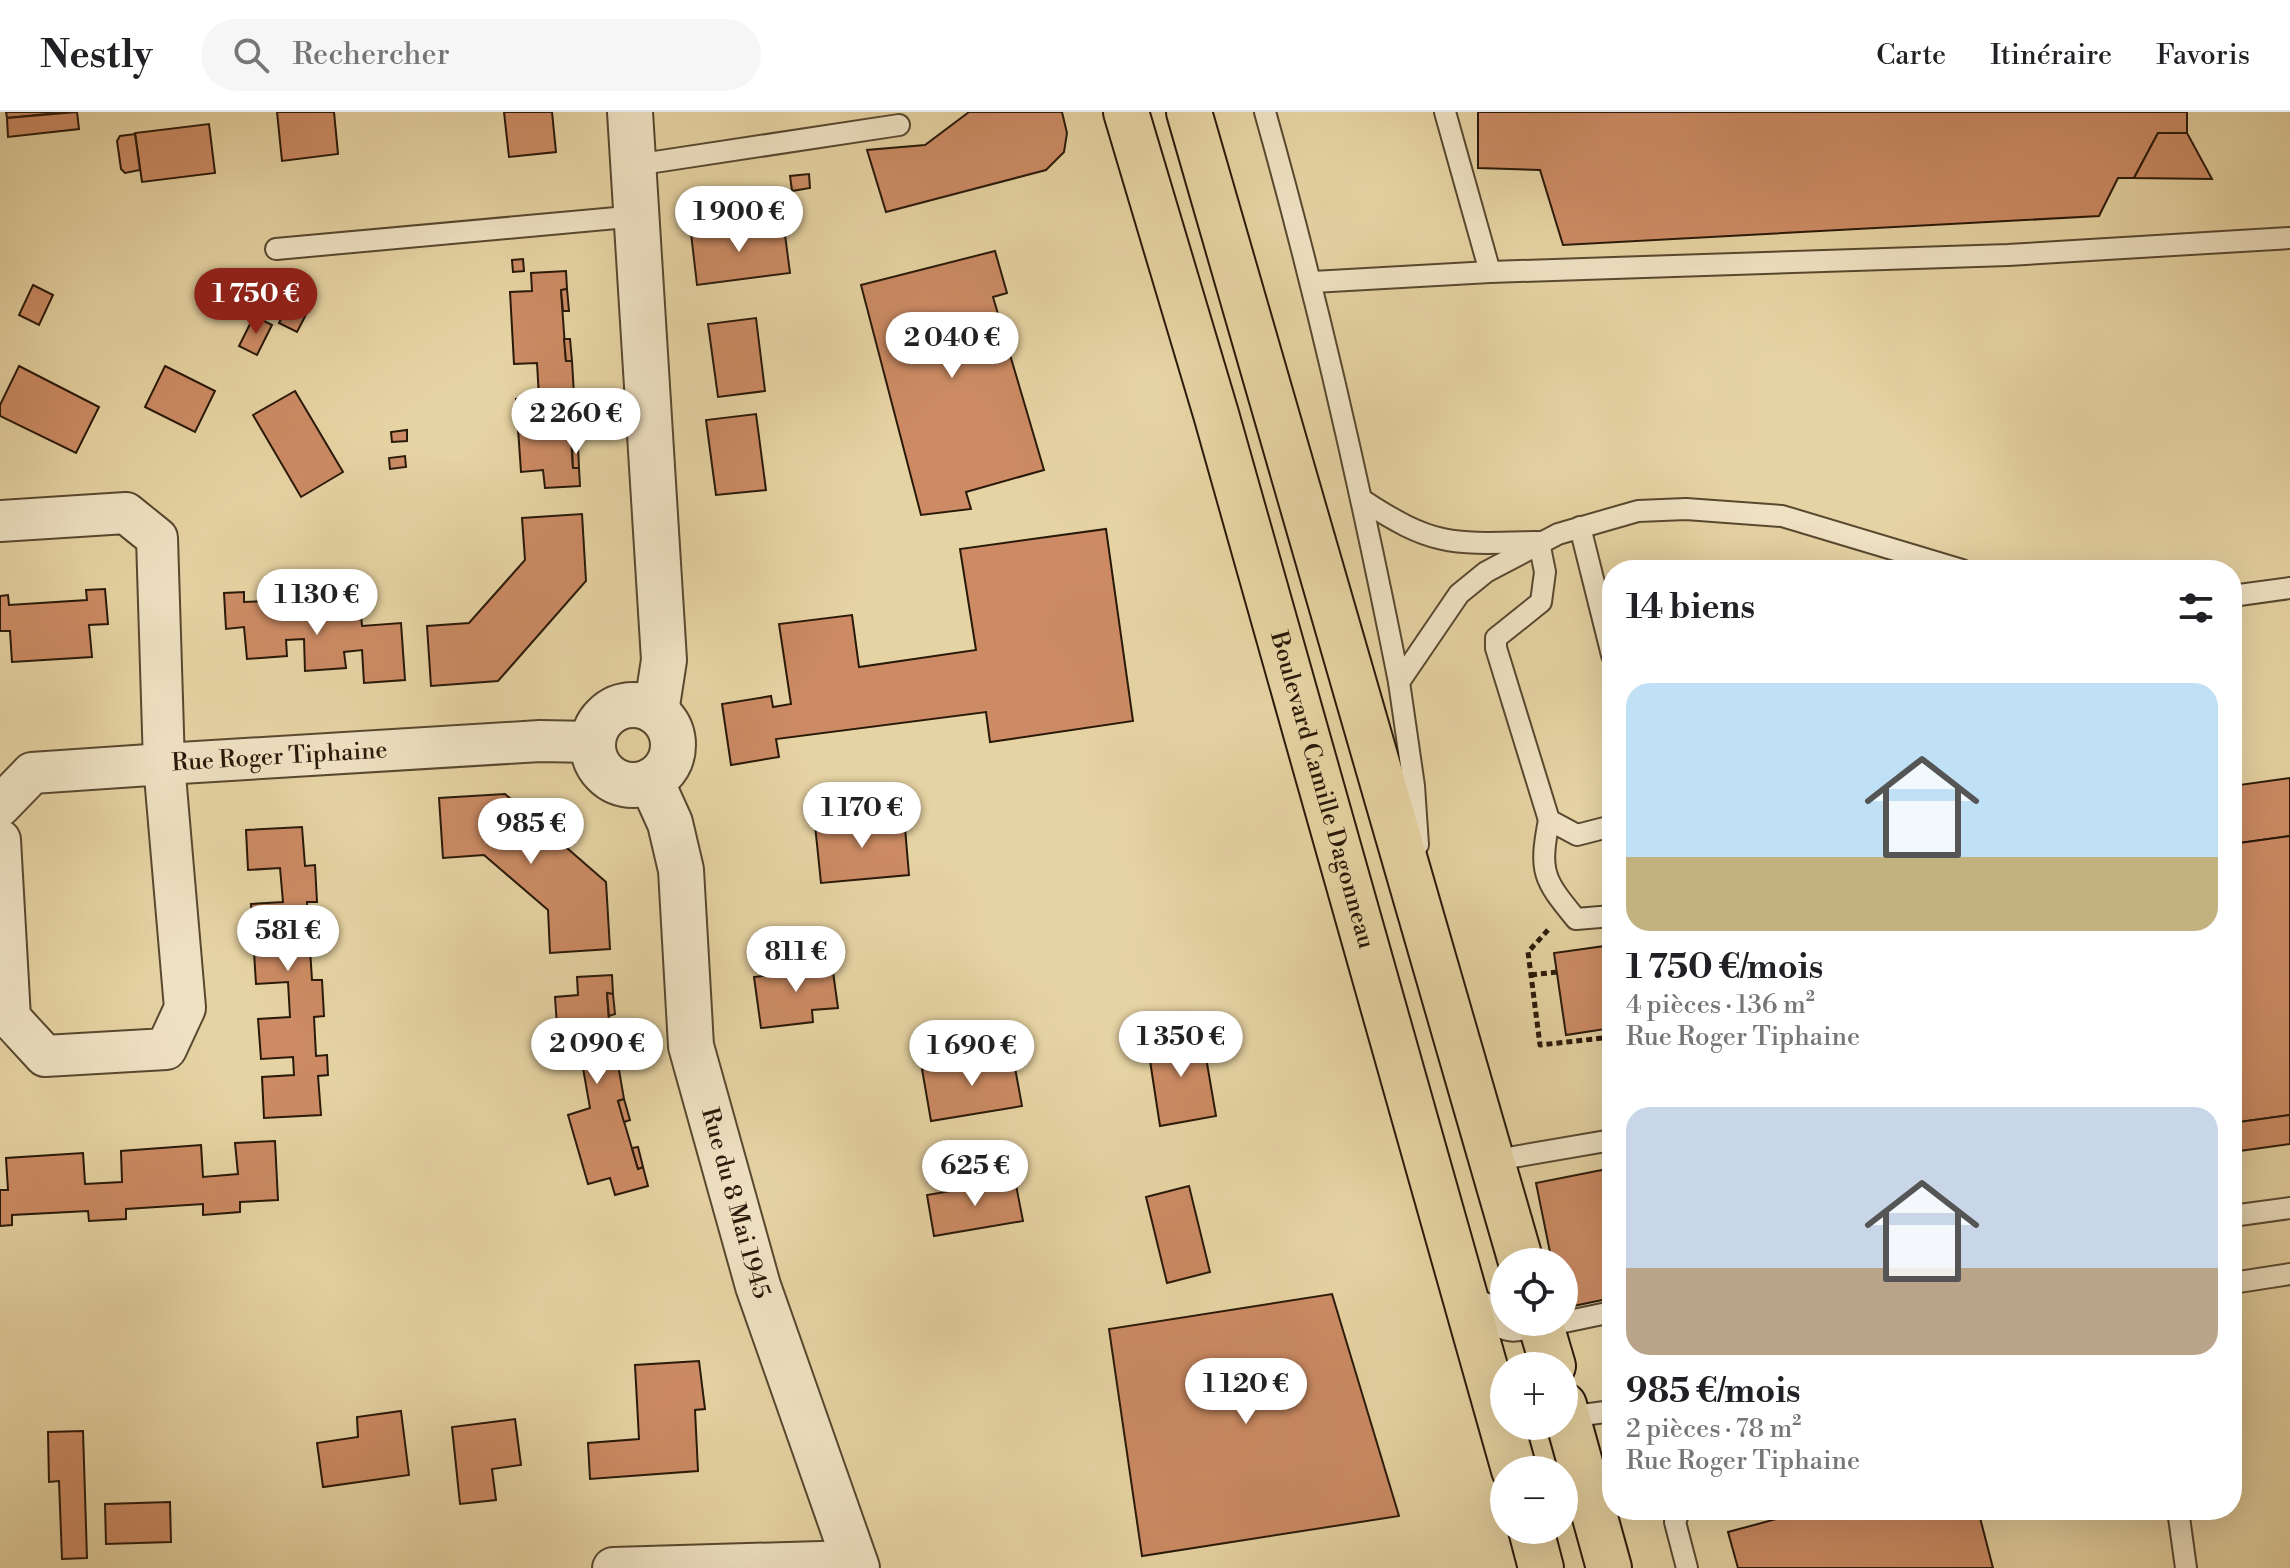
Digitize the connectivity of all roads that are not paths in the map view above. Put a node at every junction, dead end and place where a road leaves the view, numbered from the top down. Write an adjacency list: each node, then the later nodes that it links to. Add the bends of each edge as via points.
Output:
1 (630, 112): 7 (street)
2 (1126, 112): 34 (main road, Boulevard Camille Dagonneau)
3 (1189, 112): 32 (main road)
4 (1265, 112): 12 (lane)
5 (1445, 112): 11 (lane)
6 (899, 125): 7 (lane)
7 (635, 165): 8 (street)
8 (638, 216): 10 (lane); 24 (street, via 664,660)
9 (2290, 238): 11 (lane, via 2008,255)
10 (276, 249)
11 (1490, 272): 12 (lane)
12 (1313, 282): 13 (lane)
13 (1364, 501): 16 (lane, via 1396,523 1437,540); 23 (lane)
14 (0, 521): 26 (street, Rue Roger Tiphaine, via 126,513 157,538)
15 (1580, 527): 16 (lane); 17 (lane, via 1638,511 1782,516); 18 (lane)
16 (1539, 542): 23 (lane, via 1459,594); 29 (lane, via 1545,572 1541,602 1496,638 1496,648)
17 (1929, 560)
18 (1591, 574): 19 (lane); 22 (lane)
19 (1602, 584)
20 (2290, 588): 21 (lane)
21 (2242, 595)
22 (1602, 616)
23 (1399, 682): 32 (lane, via 1414,786)
24 (656, 712): 25 (street, via 629,706 616,710 604,717); 27 (street, via 670,731 672,754)
25 (593, 742): 26 (street, Rue Roger Tiphaine); 27 (street, via 598,766 606,775 627,785)
26 (164, 764): 28 (street, via 32,773); 31 (street, via 185,1008 166,1049 45,1056 10,1018)
27 (651, 781): 52 (street, Rue du 8 Mai 1945, via 670,823 681,870 691,1046 758,1286)
28 (0, 806)
29 (1549, 820): 30 (lane, via 1577,835); 33 (lane, via 1542,858 1550,888 1576,919)
30 (1602, 829)
31 (0, 840)
32 (1422, 917): 36 (main road)
33 (1602, 917)
34 (1411, 1105): 42 (lane, via 1436,1152); 48 (main road, Boulevard Camille Dagonneau)
35 (1602, 1142): 36 (lane)
36 (1490, 1161): 39 (main road)
37 (2290, 1208): 38 (lane)
38 (2242, 1215)
39 (1517, 1248)
40 (2290, 1274): 41 (lane)
41 (2242, 1281)
42 (1490, 1310)
43 (1602, 1315): 44 (lane)
44 (1578, 1323)
45 (1578, 1411): 46 (lane)
46 (1602, 1411)
47 (1574, 1440): 55 (main road)
48 (1510, 1456)
49 (1676, 1520): 56 (lane)
50 (2179, 1520): 57 (lane)
51 (1535, 1544): 54 (main road)
52 (856, 1564): 53 (street)
53 (613, 1568)
54 (1541, 1568)
55 (1609, 1568)
56 (1687, 1568)
57 (2186, 1568)

